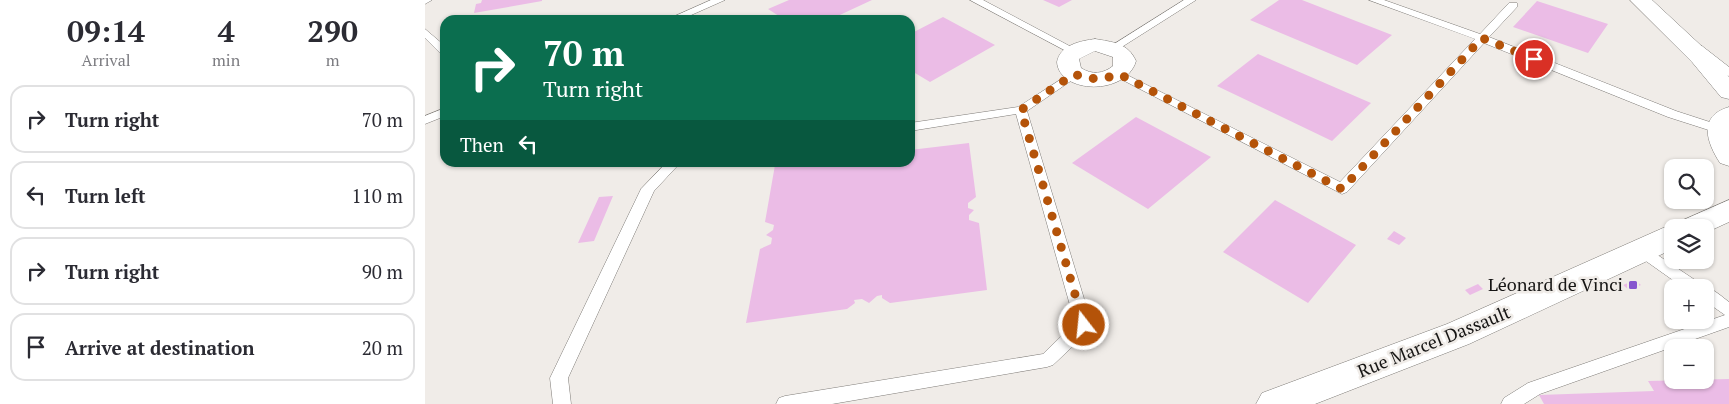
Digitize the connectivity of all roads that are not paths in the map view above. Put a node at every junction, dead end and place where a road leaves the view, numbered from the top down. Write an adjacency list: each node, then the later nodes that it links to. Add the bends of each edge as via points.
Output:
1 (720, 0): 9 (lane)
2 (975, 0): 14 (lane)
3 (1191, 0): 13 (lane)
4 (1374, 0): 11 (lane)
5 (1640, 0): 19 (street, via 1700,58)
6 (1651, 0): 16 (lane)
7 (1661, 0): 15 (street)
8 (1513, 5): 11 (lane)
9 (683, 15)
10 (425, 32): 12 (lane)
11 (1482, 38): 18 (lane, via 1342,189); 23 (lane, via 1672,114)
12 (440, 47)
13 (1113, 48): 14 (street, via 1095,45); 18 (street, via 1124,56 1127,63)
14 (1074, 51): 17 (street, via 1067,63)
15 (1729, 61)
16 (1729, 73)
17 (1074, 74): 18 (street, via 1099,80); 20 (lane)
18 (1119, 74)
19 (1729, 92)
20 (1021, 110): 24 (lane); 36 (lane, via 1084,325 1047,360)
21 (440, 114): 22 (lane)
22 (425, 120)
23 (1724, 122): 25 (street, via 1721,147)
24 (915, 126)
25 (1729, 157)
26 (670, 167): 35 (lane, via 648,189 571,351 559,378)
27 (1729, 210): 28 (street)
28 (1710, 219)
29 (1664, 240): 30 (street, Rue Marcel Dassault)
30 (1641, 250): 31 (lane); 37 (street, Rue Marcel Dassault, via 1459,334)
31 (1684, 279)
32 (1714, 299): 33 (lane)
33 (1729, 310)
34 (1729, 320): 38 (lane, via 1534,388)
35 (562, 404)
36 (785, 404)
37 (1274, 404)
38 (1510, 404)

